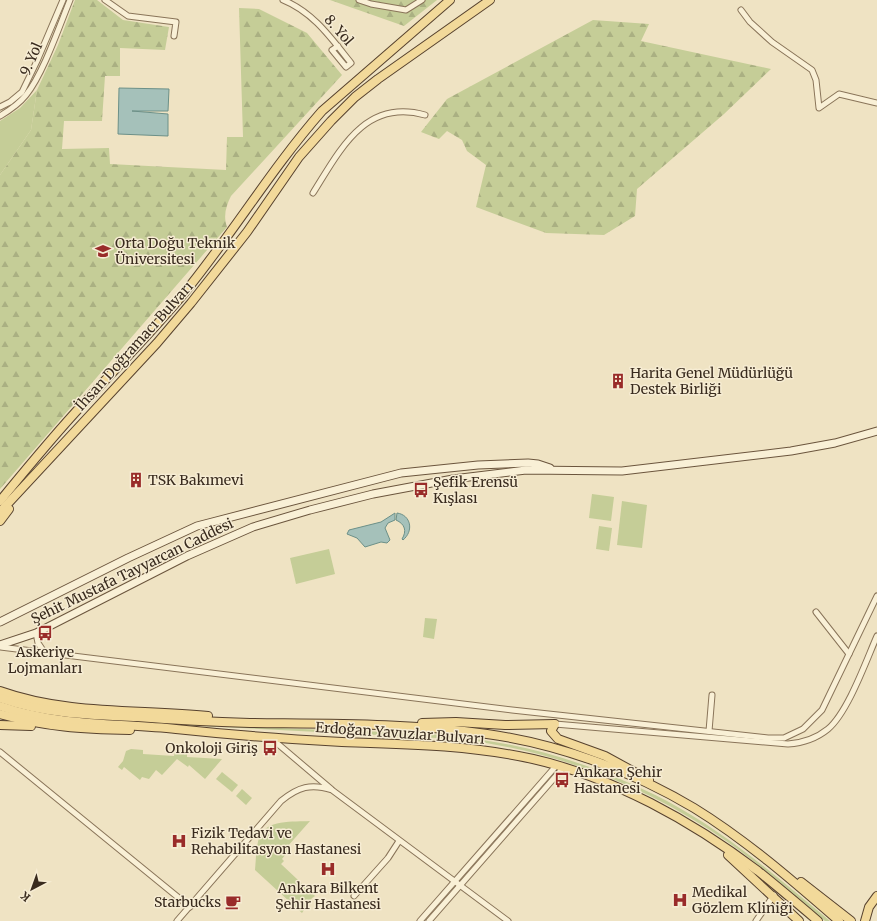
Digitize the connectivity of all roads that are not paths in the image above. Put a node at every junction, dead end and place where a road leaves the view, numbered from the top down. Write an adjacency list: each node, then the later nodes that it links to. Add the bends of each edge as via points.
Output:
1 (63, 0): 11 (street, 9. Yol)
2 (70, 0): 11 (street, 9. Yol)
3 (106, 0): 10 (street, via 128,16 176,22)
4 (282, 0): 12 (street, 8. Yol, via 301,8)
5 (359, 0): 6 (street, via 406,10)
6 (422, 0)
7 (450, 0): 19 (main road, İhsan Doğramacı Bulvarı, via 318,116 278,165 184,294)
8 (490, 0): 20 (main road, İhsan Doğramacı Bulvarı, via 378,79 331,121 299,157 247,232 191,303)
9 (742, 10): 13 (street, via 750,22 772,42 812,70 816,80 819,108 839,94)
10 (174, 36)
11 (51, 38): 14 (street, 9. Yol, via 22,92); 16 (street, 9. Yol, via 27,94 13,108)
12 (338, 46): 12 (street, 8. Yol, via 332,50 346,67 351,62)
13 (877, 104)
14 (0, 107)
15 (425, 115): 17 (street, via 409,111 391,112 366,122 352,134 339,151)
16 (0, 116)
17 (313, 193)
18 (877, 432): 21 (main road, Şehit Mustafa Tayyarcan Caddesi, via 791,451 622,471)
19 (46, 446): 24 (main road); 25 (main road, İhsan Doğramacı Bulvarı)
20 (48, 459): 26 (main road, İhsan Doğramacı Bulvarı); 27 (main road)
21 (557, 470): 22 (main road, Şehit Mustafa Tayyarcan Caddesi, via 528,463 471,465); 23 (main road, Şehit Mustafa Tayyarcan Caddesi, via 495,473)
22 (401, 473): 23 (main road); 30 (main road, Şehit Mustafa Tayyarcan Caddesi, via 197,526)
23 (403, 488): 31 (main road, Şehit Mustafa Tayyarcan Caddesi, via 310,510 253,527 187,556)
24 (0, 495)
25 (0, 501)
26 (0, 512)
27 (0, 520)
28 (877, 596): 35 (street)
29 (816, 612): 35 (street)
30 (0, 622)
31 (36, 632): 33 (main road, Şehit Mustafa Tayyarcan Caddesi); 34 (street, via 38,643)
32 (877, 636): 42 (street, via 848,702 829,729 807,741 788,744)
33 (0, 646): 34 (street)
34 (44, 652): 47 (street, via 512,710)
35 (849, 654): 47 (street, via 822,710 803,730 784,738)
36 (0, 691): 41 (main road, Erdoğan Yavuzlar Bulvarı, via 57,706)
37 (712, 695): 47 (street)
38 (0, 698): 41 (main road, Erdoğan Yavuzlar Bulvarı, via 52,712)
39 (0, 706): 46 (main road, Erdoğan Yavuzlar Bulvarı, via 67,722)
40 (0, 714): 45 (main road, Erdoğan Yavuzlar Bulvarı)
41 (269, 723): 44 (main road, Erdoğan Yavuzlar Bulvarı)
42 (555, 724): 44 (main road, via 505,725 456,722); 52 (main road, via 552,734 558,739 625,766)
43 (0, 725): 45 (main road)
44 (381, 725): 52 (main road, Erdoğan Yavuzlar Bulvarı, via 477,733 542,746 619,771)
45 (48, 726): 46 (main road, Erdoğan Yavuzlar Bulvarı)
46 (199, 731): 48 (main road, Erdoğan Yavuzlar Bulvarı)
47 (709, 731)
48 (272, 739): 50 (main road, Erdoğan Yavuzlar Bulvarı, via 461,748 520,756); 51 (street)
49 (0, 752): 61 (street)
50 (560, 767): 54 (main road, Erdoğan Yavuzlar Bulvarı, via 597,779 630,794); 56 (street); 57 (street)
51 (332, 790): 53 (street); 61 (street, via 306,787 281,801)
52 (692, 807): 55 (main road, Erdoğan Yavuzlar Bulvarı)
53 (399, 841): 56 (street); 59 (street, via 388,858)
54 (717, 843): 58 (main road); 68 (main road, Erdoğan Yavuzlar Bulvarı, via 763,875)
55 (771, 863): 69 (main road, Erdoğan Yavuzlar Bulvarı); 70 (main road, via 812,890)
56 (455, 882): 57 (street); 63 (street)
57 (460, 886): 64 (street); 65 (street)
58 (774, 895): 66 (street); 67 (main road)
59 (354, 896)
60 (877, 896): 71 (main road, via 869,907)
61 (190, 907): 62 (street)
62 (177, 921)
63 (420, 921)
64 (428, 921)
65 (508, 921)
66 (756, 921)
67 (799, 921)
68 (818, 921)
69 (839, 921)
70 (851, 921)
71 (865, 921)

